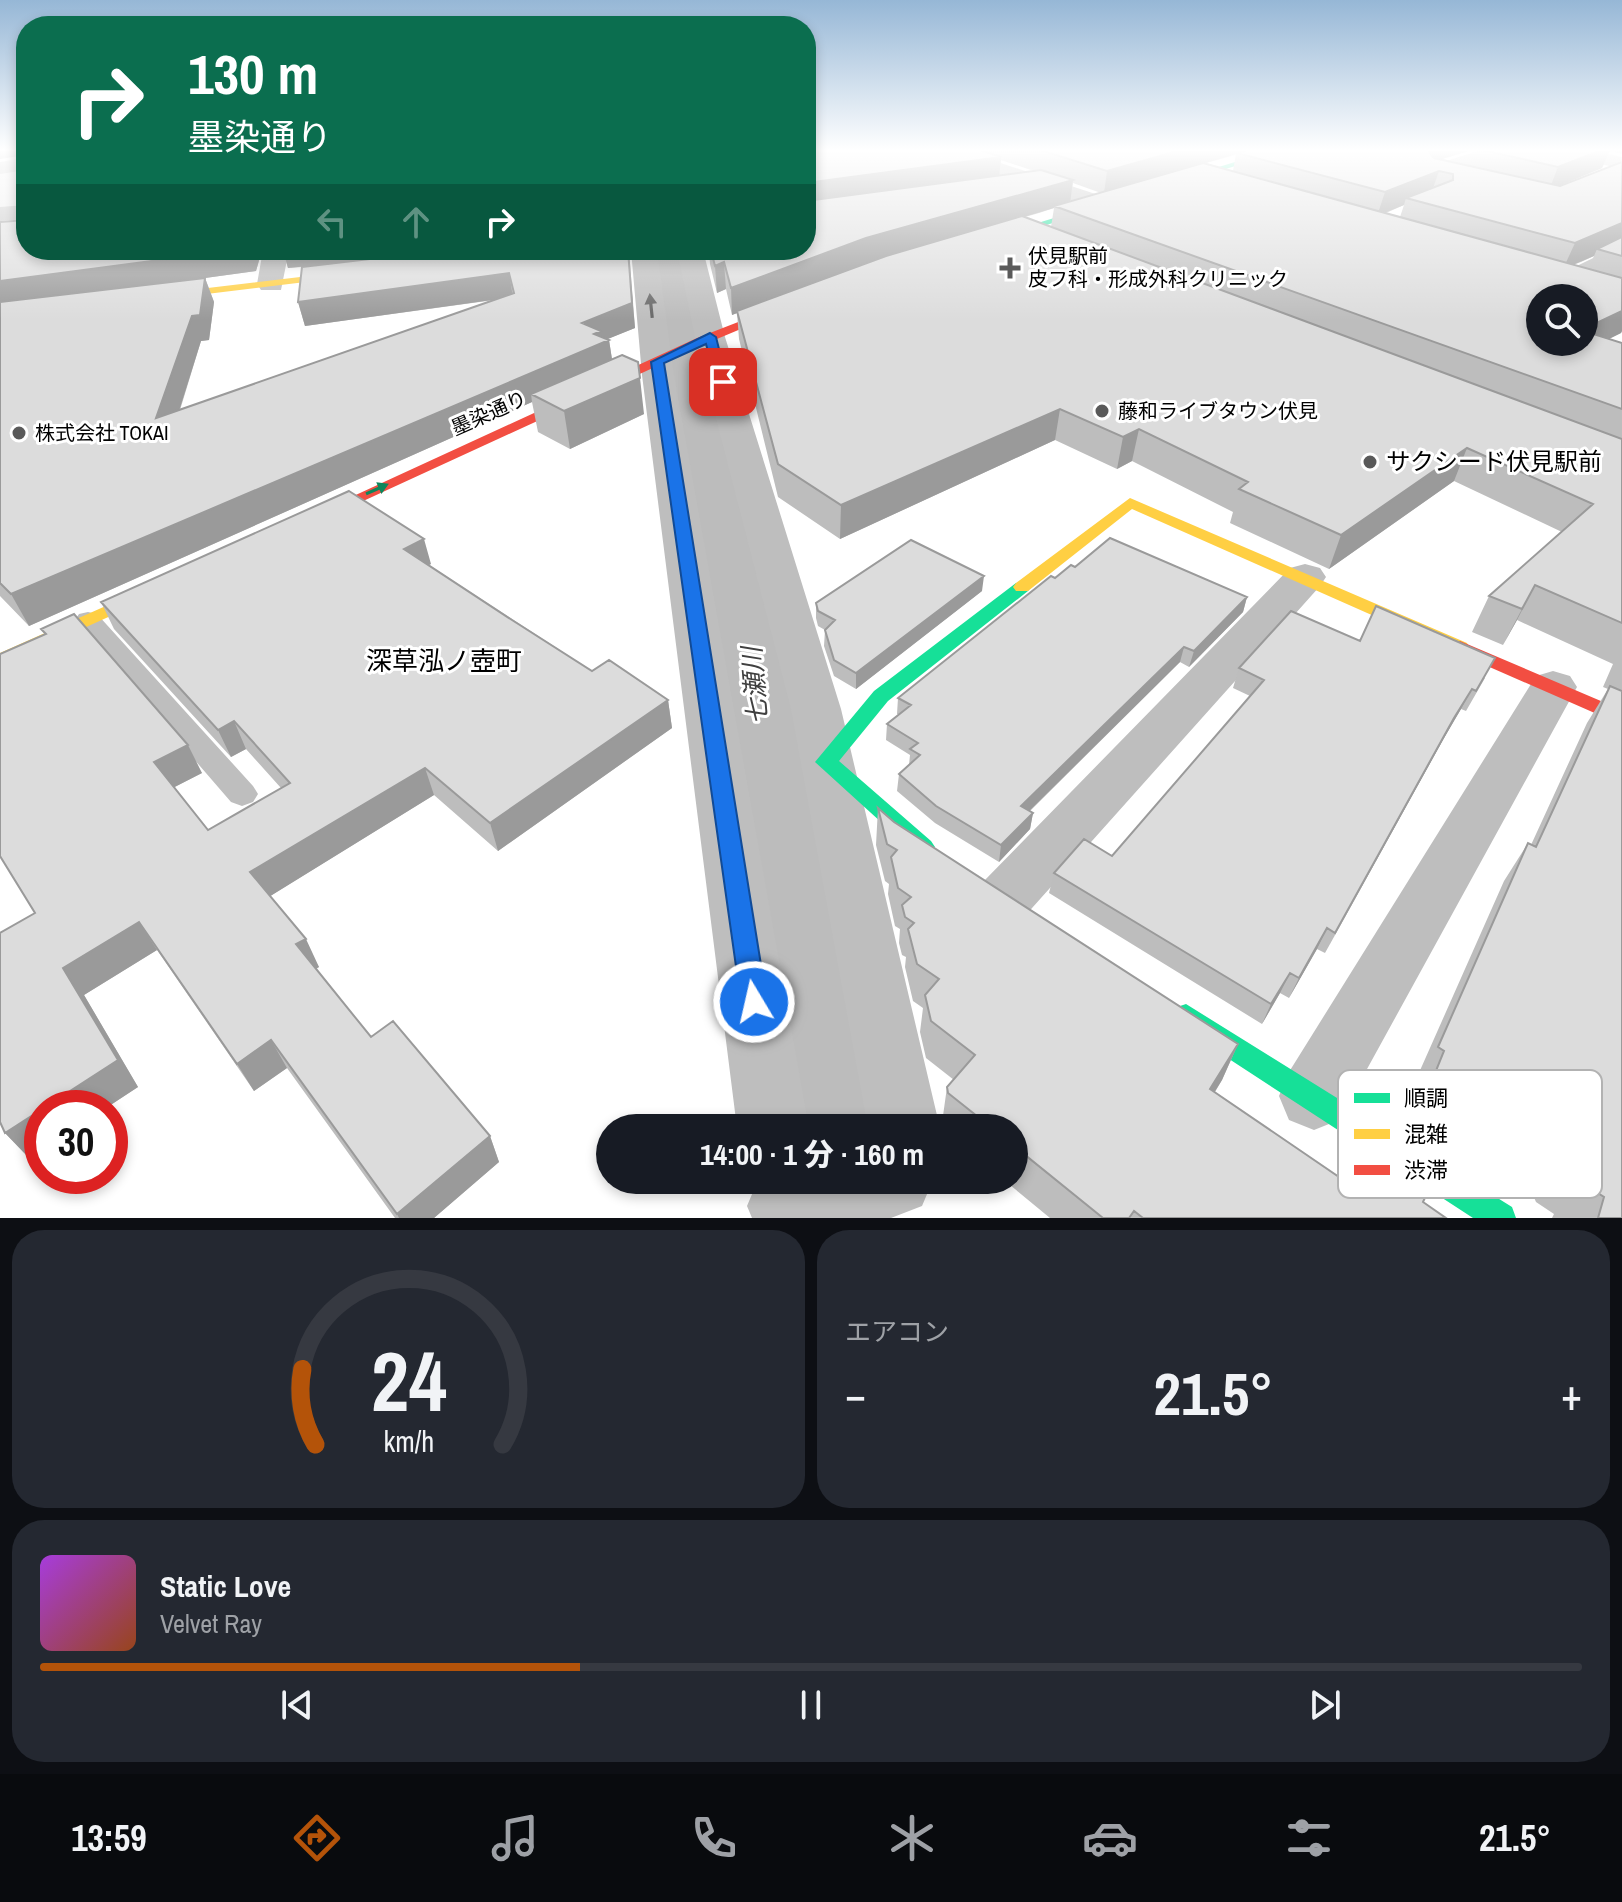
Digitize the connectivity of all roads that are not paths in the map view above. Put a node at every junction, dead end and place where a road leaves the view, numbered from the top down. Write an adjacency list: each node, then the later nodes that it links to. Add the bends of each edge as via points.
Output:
1 (1100, 207): 2 (street)
2 (1022, 230): 3 (street); 4 (street)
3 (963, 247)
4 (1066, 247)
5 (1622, 248): 11 (lane)
6 (275, 260): 12 (street)
7 (648, 260): 16 (street, one-way to 7)
8 (689, 260): 16 (street)
9 (382, 270): 12 (street)
10 (1529, 271): 11 (street)
11 (1558, 279): 13 (street)
12 (271, 284): 15 (street)
13 (1574, 284)
14 (806, 299): 16 (street, 墨染通り)
15 (135, 300)
16 (684, 349): 17 (street, 墨染通り, one-way to 16); 24 (street, via 816,709); 31 (street)
17 (289, 529)
18 (1305, 577): 22 (street); 24 (street, via 1130,503 881,696); 27 (street)
19 (174, 581): 20 (street)
20 (88, 620): 21 (street); 25 (lane)
21 (0, 660)
22 (1553, 687): 23 (street); 29 (street)
23 (1622, 718)
24 (826, 762): 26 (street); 32 (street)
25 (242, 794)
26 (939, 858)
27 (1003, 900)
28 (1165, 1002): 29 (street)
29 (1314, 1096): 30 (street)
30 (1338, 1112)
31 (771, 1114)
32 (888, 1114)
33 (812, 1194): 35 (street)
34 (1470, 1198): 36 (street)
35 (793, 1201)
36 (1501, 1218)

